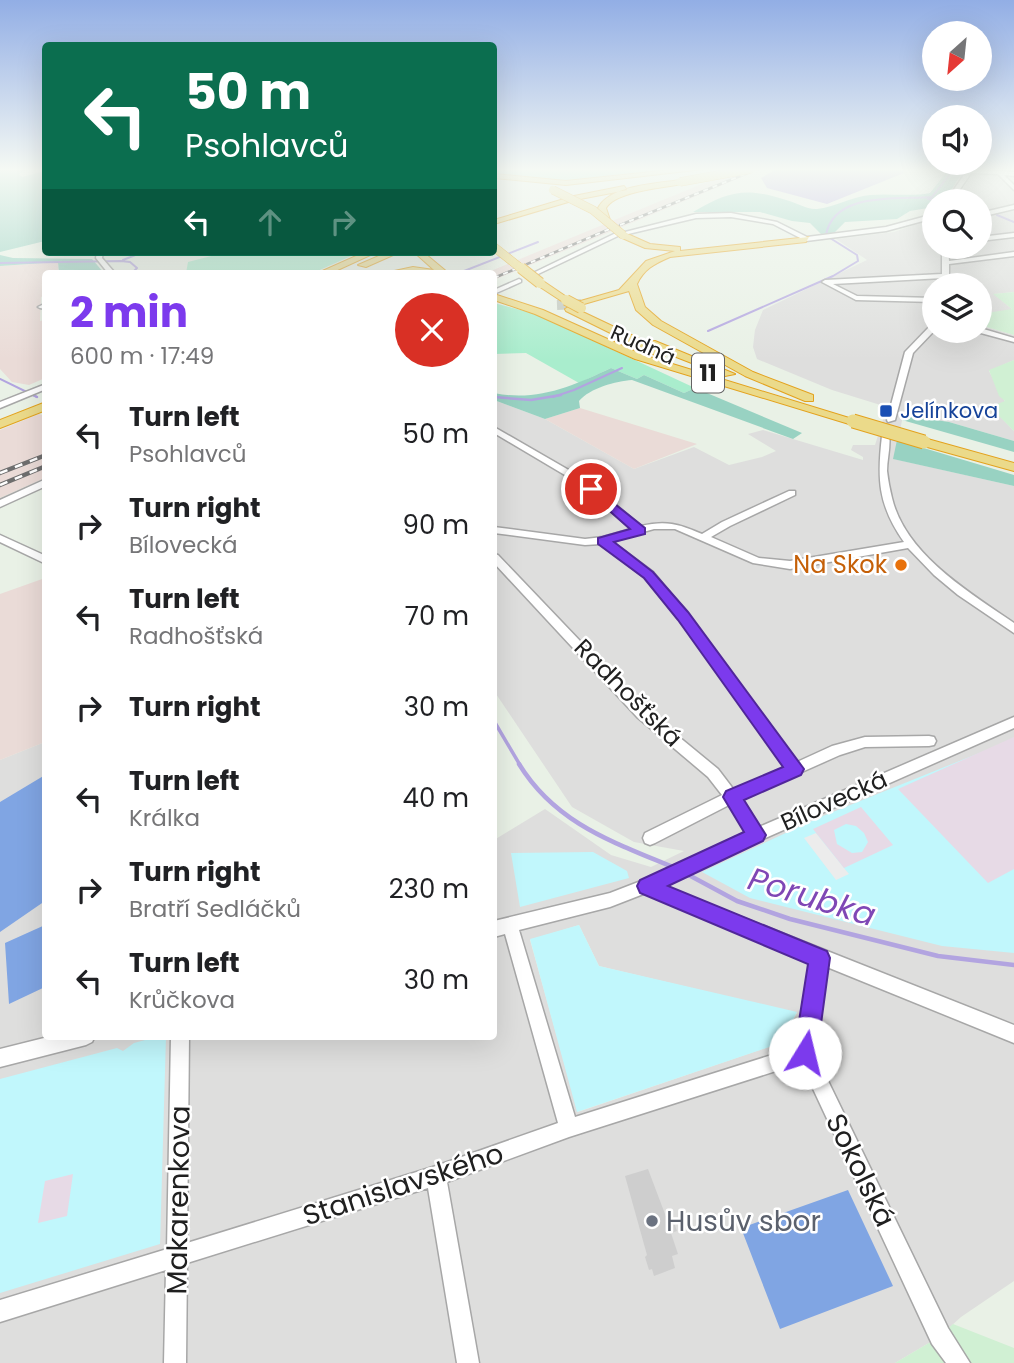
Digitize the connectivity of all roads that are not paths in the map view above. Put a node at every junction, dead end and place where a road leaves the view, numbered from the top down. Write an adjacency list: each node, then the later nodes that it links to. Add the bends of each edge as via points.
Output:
1 (619, 233): 8 (highway, bridge)
2 (653, 233): 8 (street)
3 (794, 233): 7 (street)
4 (856, 233): 7 (street)
5 (1014, 235): 6 (street)
6 (992, 238)
7 (806, 239): 9 (highway)
8 (628, 242): 9 (highway, via 669,249); 24 (highway); 28 (street)
9 (757, 244): 24 (highway, via 668,255)
10 (497, 249): 28 (highway, Rudná / 11, bridge)
11 (1014, 254): 17 (street)
12 (363, 256): 20 (highway)
13 (386, 256): 21 (highway)
14 (399, 256): 22 (highway)
15 (423, 256): 23 (highway)
16 (495, 256): 28 (highway, Rudná / 11)
17 (1003, 256): 18 (street); 19 (street)
18 (945, 262): 25 (street)
19 (1014, 262)
20 (330, 270)
21 (352, 270)
22 (366, 270)
23 (440, 270)
24 (639, 272): 29 (highway)
25 (945, 273)
26 (922, 277): 33 (street, via 825,282 856,298)
27 (519, 281): 30 (street)
28 (535, 281): 34 (highway, Rudná / 11)
29 (632, 284): 34 (highway, via 608,298); 44 (highway, via 640,308 657,323 749,374)
30 (497, 295)
31 (497, 296): 34 (highway)
32 (497, 296): 44 (highway, via 639,358)
33 (922, 300)
34 (568, 305): 44 (highway, Rudná / 11, via 618,335 690,366 762,393)
35 (992, 333): 37 (street)
36 (922, 340): 45 (street, via 909,352)
37 (1014, 340)
38 (42, 388): 42 (street)
39 (42, 399): 42 (highway)
40 (0, 405): 42 (street)
41 (42, 405): 42 (highway)
42 (19, 407): 43 (highway); 46 (highway)
43 (0, 416)
44 (854, 418): 49 (highway, 11, bridge)
45 (891, 420)
46 (0, 424)
47 (497, 432): 56 (street, via 583,482)
48 (886, 436): 60 (street, via 883,489)
49 (925, 438): 50 (highway, 11); 51 (highway, 11)
50 (1014, 460)
51 (1014, 467)
52 (42, 483): 54 (street)
53 (792, 493): 57 (street)
54 (0, 504)
55 (497, 530): 59 (street)
56 (640, 531): 57 (street, via 677,526); 59 (street)
57 (704, 537): 60 (street, via 757,561 790,565)
58 (0, 538): 61 (street)
59 (603, 541): 66 (street, via 649,575)
60 (910, 544): 63 (street, via 942,576)
61 (42, 559)
62 (497, 559): 67 (street, Radhošťská, via 642,713 713,773)
63 (1014, 629)
64 (1014, 722): 68 (street, Bílovecká)
65 (929, 741): 66 (street, via 865,742)
66 (795, 769): 67 (street)
67 (732, 797): 68 (street, Radhošťská); 69 (street)
68 (756, 835): 70 (street, Bílovecká)
69 (650, 838)
70 (699, 863): 71 (street, Bílovecká)
71 (671, 876): 72 (street, Bílovecká)
72 (646, 886): 73 (street, Bílovecká, via 610,900); 74 (street)
73 (502, 927): 80 (street)
74 (820, 958): 75 (street); 78 (street)
75 (1014, 1034)
76 (70, 1040): 79 (street)
77 (180, 1040): 82 (street, Makarenkova)
78 (805, 1053): 80 (street, Stanislavského); 86 (street, Sokolská, via 940,1336)
79 (0, 1058)
80 (569, 1128): 81 (street, Stanislavského)
81 (436, 1176): 82 (street, Stanislavského); 85 (street)
82 (178, 1254): 83 (street, Stanislavského); 84 (street, Makarenkova)
83 (0, 1311)
84 (175, 1363)
85 (468, 1363)
86 (959, 1363)

